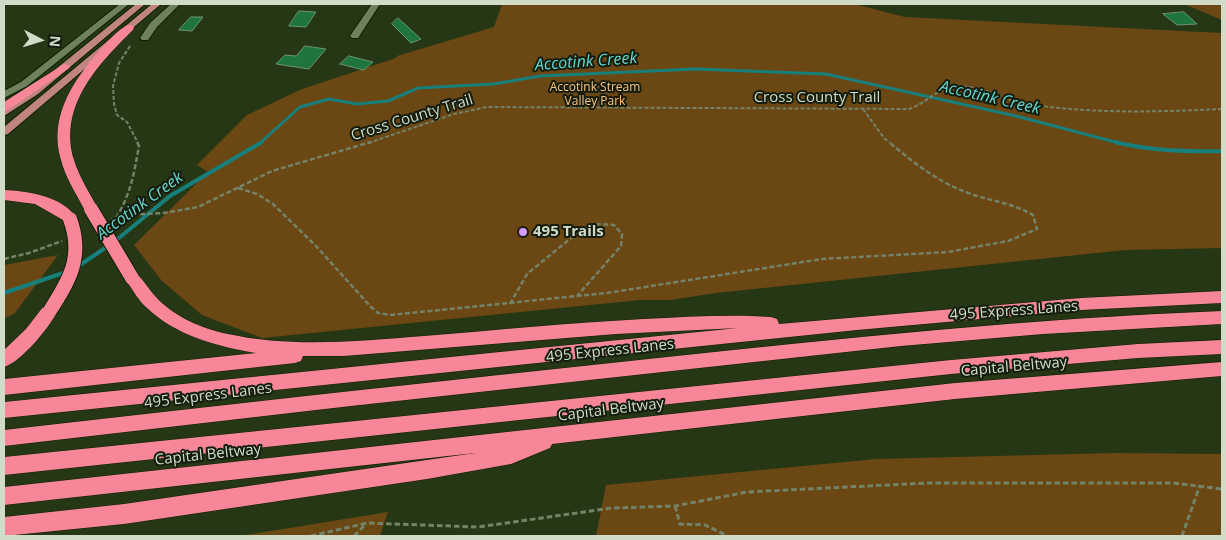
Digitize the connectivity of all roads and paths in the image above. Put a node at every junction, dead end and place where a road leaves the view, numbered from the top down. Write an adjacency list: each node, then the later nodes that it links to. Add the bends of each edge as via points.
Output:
1 (125, 4): 11 (street, via 24,84)
2 (141, 4): 10 (main road)
3 (157, 4): 6 (main road)
4 (176, 4): 8 (street, via 153,25)
5 (376, 4): 7 (street)
6 (129, 28): 16 (main road); 26 (highway, bridge, via 86,73 67,109 63,128 67,160 91,209 139,289 172,320 209,336 256,346 301,350)
7 (355, 36)
8 (145, 38)
9 (130, 46): 20 (path, via 119,64 113,86 114,104 117,115 127,122 139,146 133,183)
10 (64, 67): 12 (highway); 15 (main road)
11 (4, 96)
12 (4, 107)
13 (1222, 108): 14 (path, Cross County Trail, via 1164,112 1094,110 1016,103 958,87 941,90 924,104 909,109)
14 (863, 109): 17 (path, Cross County Trail, via 503,106 470,110 272,171); 21 (path, via 884,138 913,162 963,191 1018,206 1033,215 1037,229 1008,241 948,252 822,258)
15 (4, 113)
16 (4, 132)
17 (238, 188): 19 (path, Cross County Trail, via 198,207); 23 (path, via 273,204 378,313 419,314)
18 (4, 195): 28 (highway, bridge, via 48,202 70,219 77,240 76,257 66,283 49,312 32,334)
19 (128, 215)
20 (116, 218)
21 (576, 297): 23 (path); 23 (path, via 621,246 624,239 614,225 598,224 582,229 527,274)
22 (1222, 297): 25 (highway, via 1081,304)
23 (510, 304)
24 (1222, 317): 33 (highway, 495 Express Lanes, via 901,339)
25 (820, 326): 26 (highway, via 729,321); 31 (highway)
26 (398, 345): 30 (highway)
27 (1222, 346): 34 (highway, via 942,368)
28 (4, 360)
29 (1222, 368): 32 (highway, Capital Beltway, via 955,391)
30 (4, 387)
31 (4, 410)
32 (560, 435): 37 (highway, Capital Beltway); 39 (highway, via 510,455 427,470)
33 (4, 438)
34 (4, 466)
35 (1200, 485): 36 (path); 38 (path, via 928,483 747,492); 46 (path)
36 (1222, 489)
37 (4, 496)
38 (675, 506): 40 (path, via 612,508 478,526); 45 (path, via 680,524 704,525)
39 (84, 517): 41 (highway); 42 (highway)
40 (367, 523): 43 (path); 44 (path)
41 (4, 527)
42 (4, 533)
43 (311, 536)
44 (354, 536)
45 (728, 536)
46 (1182, 536)

